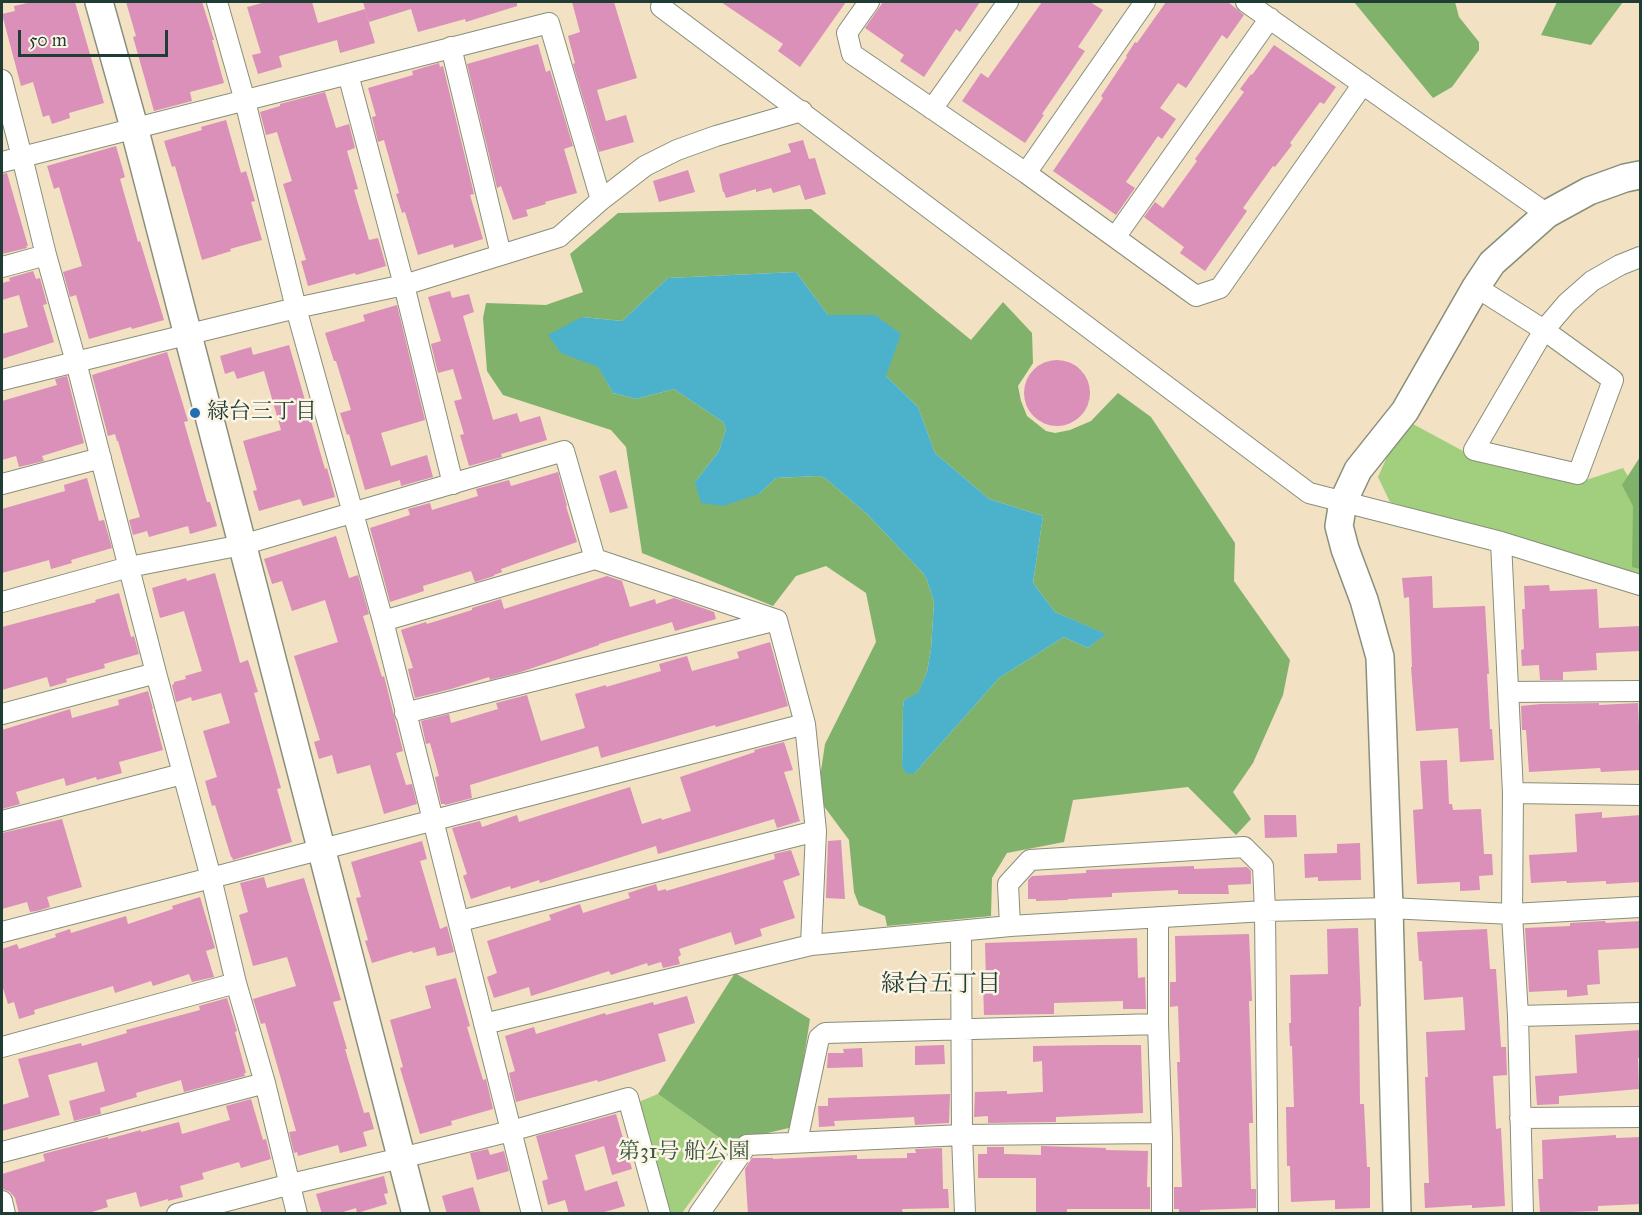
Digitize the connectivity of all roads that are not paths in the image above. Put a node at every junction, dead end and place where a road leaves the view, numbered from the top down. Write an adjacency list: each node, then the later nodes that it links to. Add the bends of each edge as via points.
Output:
1 (99, 2): 16 (street)
2 (217, 2): 13 (street)
3 (869, 2): 14 (street, via 847,33 852,54)
4 (1008, 2): 14 (street)
5 (1145, 2): 19 (street)
6 (1246, 2): 8 (street)
7 (660, 3): 15 (street)
8 (1269, 18): 12 (street); 23 (street)
9 (451, 47): 10 (street); 21 (street, via 549,23); 25 (street)
10 (348, 74): 13 (street); 28 (street)
11 (2, 80): 17 (street)
12 (1363, 84): 22 (street); 23 (street, via 1220,288 1196,296)
13 (245, 101): 16 (street); 30 (street)
14 (932, 109): 19 (street)
15 (802, 111): 21 (street, via 677,150 645,166); 38 (street, via 1309,493)
16 (134, 127): 17 (street); 32 (street)
17 (22, 157): 18 (street); 24 (street)
18 (2, 162)
19 (1026, 173): 23 (street)
20 (1641, 175): 22 (street, via 1588,192)
21 (601, 200): 25 (street, via 559,237)
22 (1547, 214): 29 (street, via 1492,263)
23 (1116, 236)
24 (46, 255): 27 (street); 33 (street)
25 (501, 255): 28 (street)
26 (1641, 257): 31 (street, via 1592,281)
27 (2, 267)
28 (404, 285): 30 (street); 37 (street)
29 (1476, 287): 31 (street); 38 (street, via 1405,411 1359,470)
30 (296, 308): 32 (street); 39 (street)
31 (1544, 330): 31 (street, via 1473,450 1578,474 1613,380)
32 (187, 334): 33 (street); 41 (street)
33 (76, 362): 34 (street); 35 (street)
34 (2, 380)
35 (100, 458): 36 (street); 43 (street)
36 (2, 484)
37 (453, 484): 39 (street); 42 (street, via 564,451)
38 (1343, 502): 40 (street); 62 (street, via 1339,526 1380,657)
39 (352, 513): 41 (street); 47 (street)
40 (1501, 542): 44 (street); 50 (street)
41 (242, 545): 43 (street); 60 (street)
42 (595, 559): 46 (street); 47 (street)
43 (129, 567): 45 (street); 48 (street)
44 (1641, 585)
45 (2, 602)
46 (777, 620): 51 (street); 53 (street)
47 (383, 621): 51 (street)
48 (156, 673): 52 (street); 54 (street)
49 (1641, 691): 50 (street)
50 (1508, 692): 55 (street)
51 (405, 713): 58 (street)
52 (2, 714)
53 (805, 724): 58 (street); 59 (street)
54 (182, 774): 57 (street); 61 (street)
55 (1513, 793): 56 (street); 65 (street)
56 (1641, 795)
57 (2, 821)
58 (433, 821): 60 (street); 67 (street)
59 (816, 831): 67 (street); 71 (street)
60 (321, 849): 61 (street); 87 (street)
61 (210, 878): 70 (street); 72 (street)
62 (1389, 908): 64 (street); 65 (street); 100 (street)
63 (1641, 908): 65 (street)
64 (1265, 911): 66 (street); 68 (street, via 1263,866 1244,847 1054,858 1030,860 1008,884); 99 (street)
65 (1512, 914): 74 (street)
66 (1158, 917): 68 (street); 76 (street)
67 (460, 921): 75 (street)
68 (1010, 926): 69 (street)
69 (960, 931): 71 (street); 77 (street)
70 (2, 932)
71 (811, 945): 75 (street)
72 (236, 983): 78 (street); 79 (street)
73 (1641, 1013): 74 (street)
74 (1518, 1016): 81 (street)
75 (484, 1024): 82 (street)
76 (1158, 1024): 77 (street); 83 (street)
77 (962, 1029): 84 (street); 85 (street, via 825,1034 819,1038)
78 (2, 1047)
79 (265, 1083): 86 (street); 88 (street)
80 (1641, 1117): 81 (street)
81 (1520, 1118): 101 (street)
82 (511, 1131): 87 (street); 94 (street); 95 (street, via 628,1098)
83 (1161, 1133): 84 (street); 98 (street)
84 (962, 1135): 85 (street); 97 (street)
85 (797, 1142): 96 (street, via 747,1145)
86 (2, 1152)
87 (401, 1158): 88 (street); 93 (street)
88 (291, 1184): 91 (street); 92 (street)
89 (2, 1201): 90 (street)
90 (5, 1214)
91 (177, 1214)
92 (297, 1214)
93 (416, 1214)
94 (532, 1214)
95 (660, 1214)
96 (699, 1214)
97 (965, 1214)
98 (1162, 1214)
99 (1268, 1214)
100 (1397, 1214)
101 (1523, 1214)

